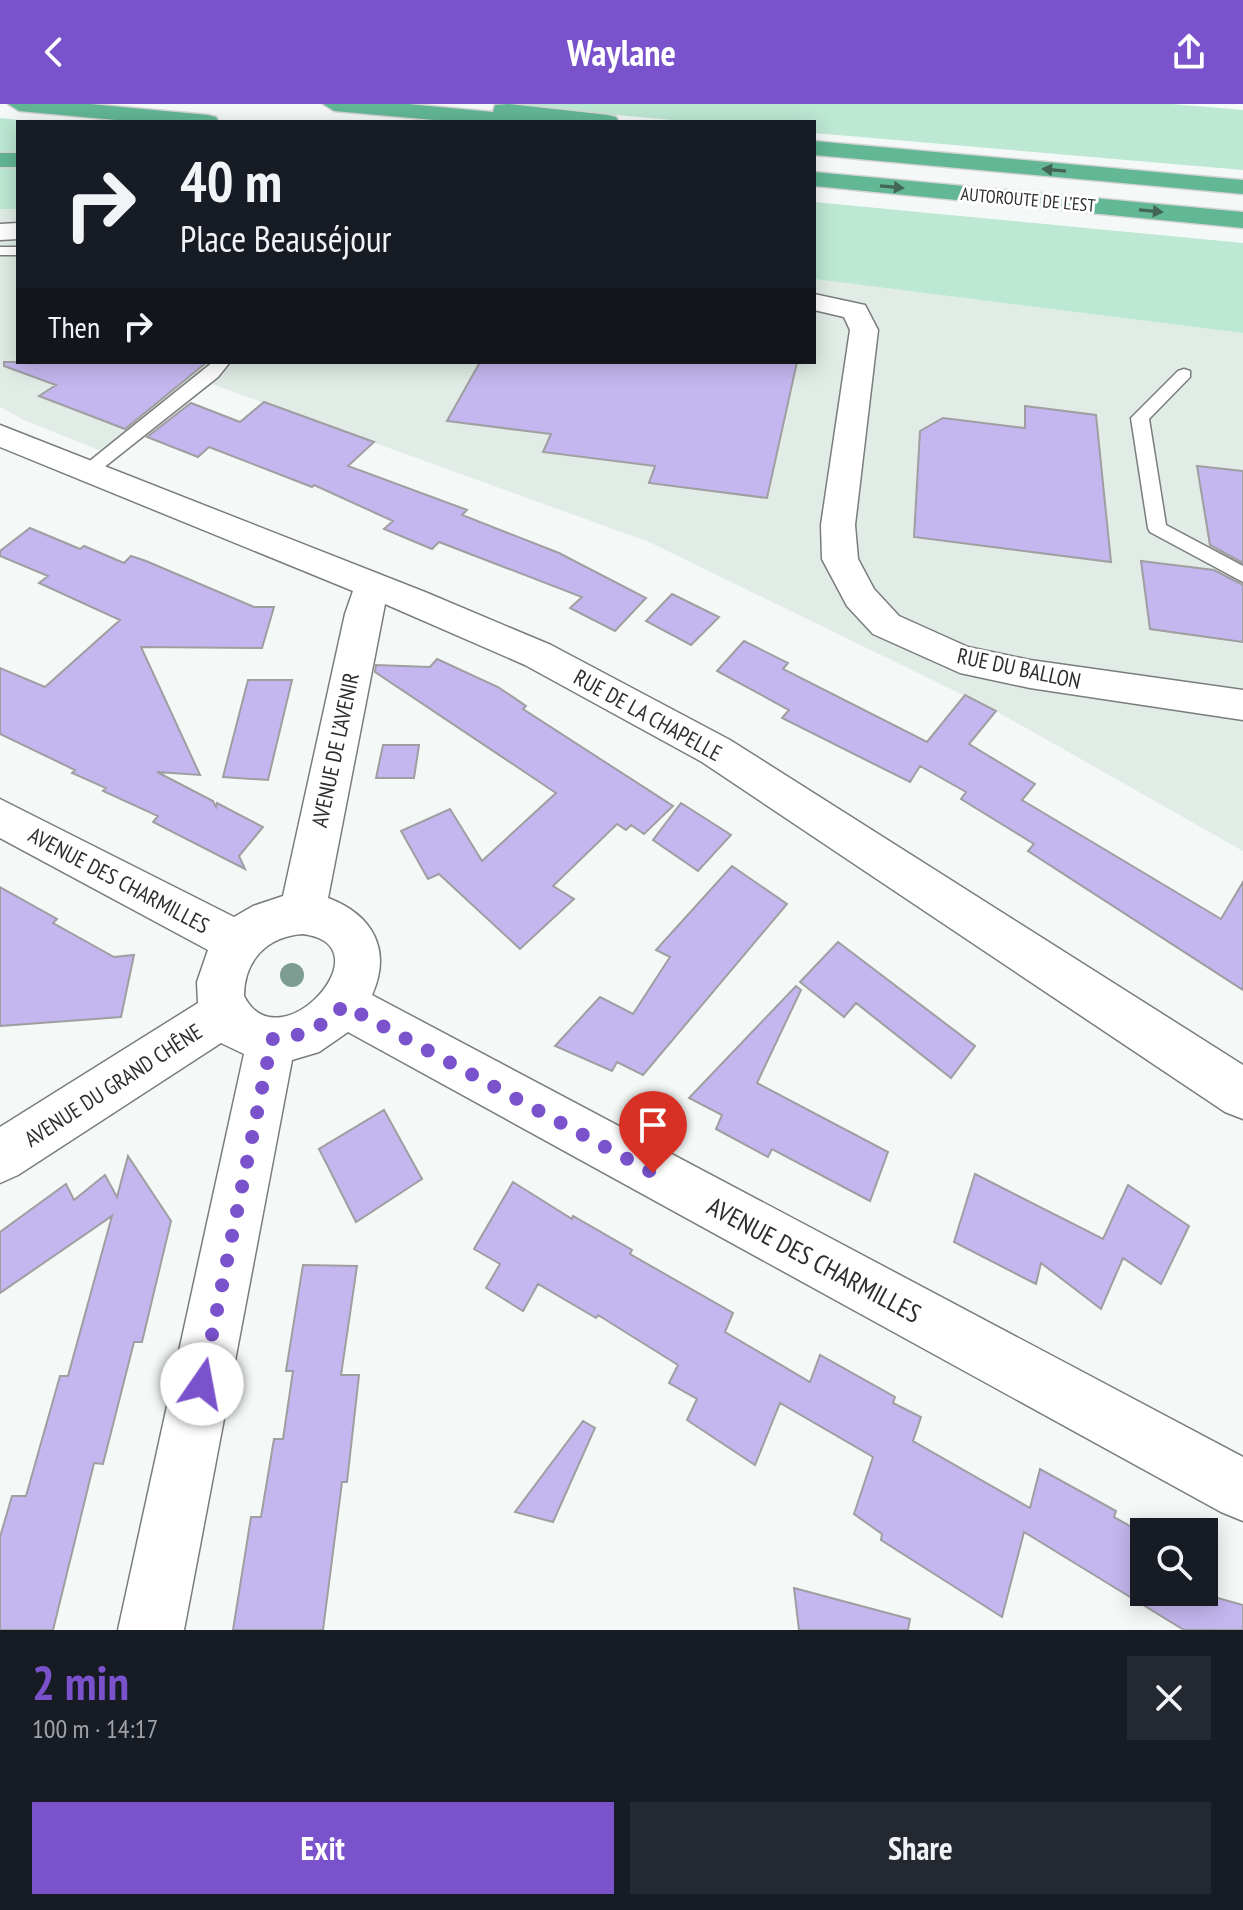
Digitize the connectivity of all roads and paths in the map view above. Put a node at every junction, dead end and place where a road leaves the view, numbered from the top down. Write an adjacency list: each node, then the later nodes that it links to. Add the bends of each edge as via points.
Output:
1 (19, 104): 4 (highway)
2 (334, 104): 5 (highway)
3 (440, 104): 6 (highway)
4 (187, 120)
5 (510, 120)
6 (589, 120)
7 (816, 148): 9 (highway, AUTOROUTE DE L’EST, one-way to 7)
8 (816, 179): 10 (highway, AUTOROUTE DE L’EST, one-way to 10)
9 (1243, 187)
10 (1243, 220)
11 (816, 302): 18 (street, RUE DU BALLON, via 855,311 864,330 838,525 840,559 860,597 886,625 960,659)
12 (220, 364): 15 (lane)
13 (1184, 374): 16 (lane, via 1140,418 1157,528)
14 (0, 435): 15 (street, RUE DE LA CHAPELLE)
15 (87, 472): 17 (street, RUE DE LA CHAPELLE)
16 (1243, 575)
17 (373, 587): 20 (street, AVENUE DE L’AVENIR, via 363,614); 24 (street, RUE DE LA CHAPELLE, via 538,655 716,751)
18 (1243, 705)
19 (0, 817): 21 (street, AVENUE DES CHARMILLES)
20 (302, 914): 21 (street, via 269,920); 22 (street, via 327,918 355,945 359,964)
21 (237, 942): 23 (street, via 226,959 219,996)
22 (344, 1005): 23 (street, via 312,1031 292,1038); 26 (street, AVENUE DES CHARMILLES)
23 (249, 1026): 25 (street, AVENUE DU GRAND CHÊNE); 27 (street)
24 (1243, 1094)
25 (0, 1157)
26 (1243, 1490)
27 (151, 1630)

